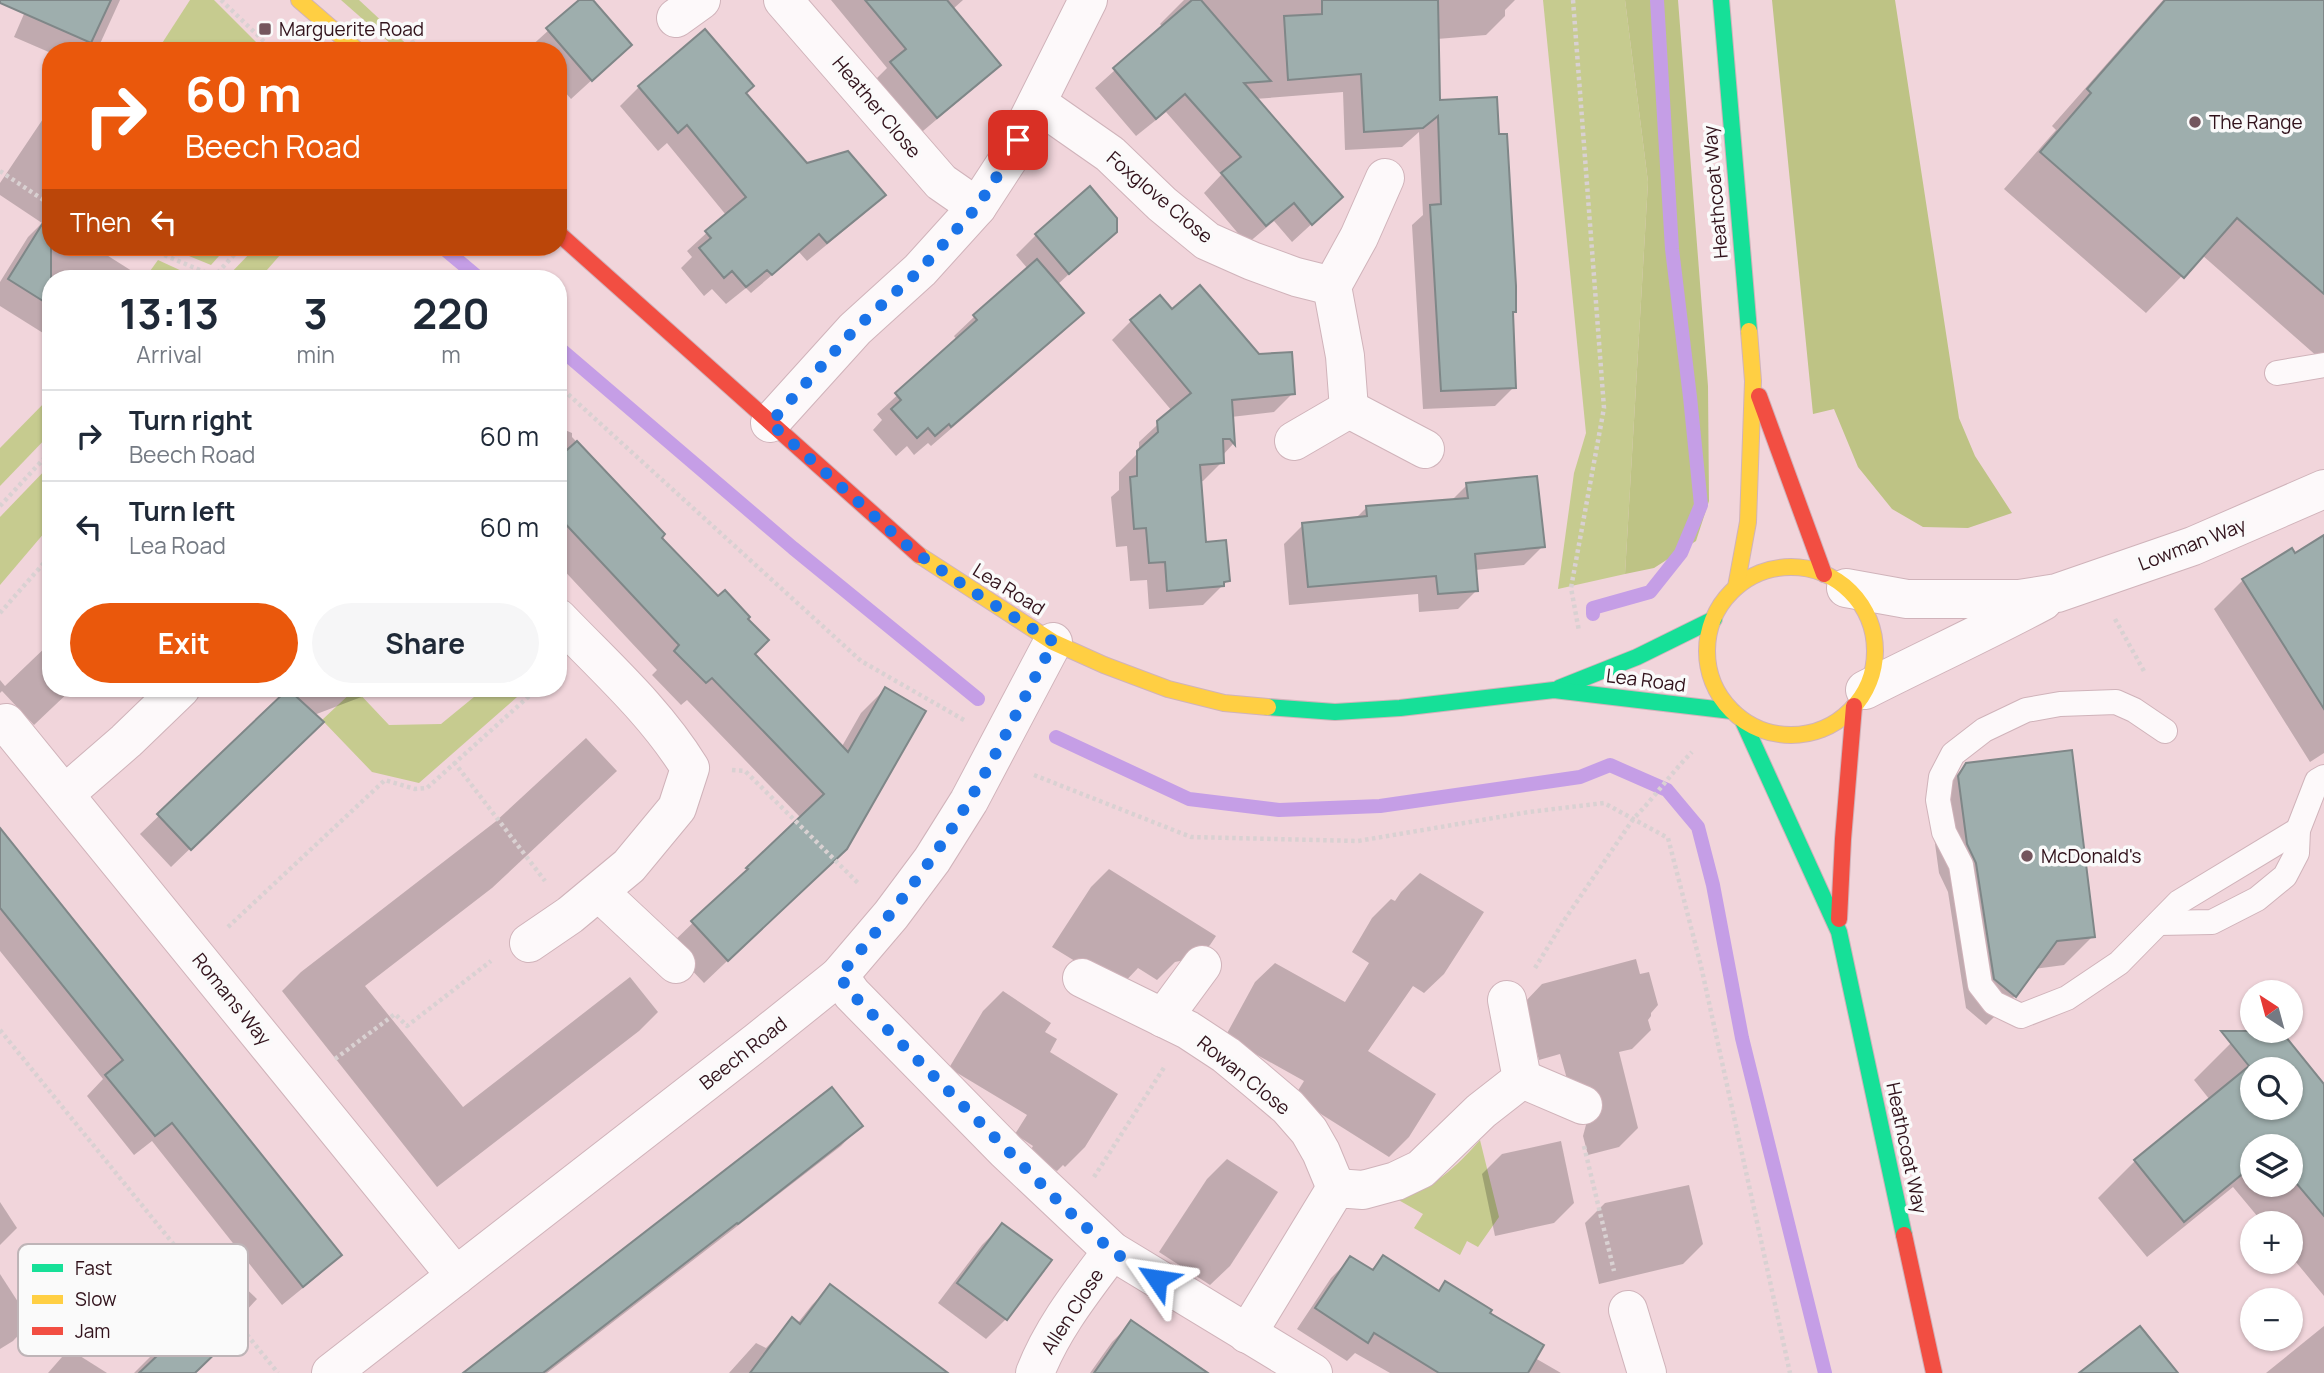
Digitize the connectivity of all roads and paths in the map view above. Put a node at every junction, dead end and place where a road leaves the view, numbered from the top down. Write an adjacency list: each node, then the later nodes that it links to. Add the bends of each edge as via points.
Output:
1 (221, 0): 7 (path)
2 (299, 0): 8 (main road)
3 (783, 0): 13 (street, Heather Close, via 918,158 941,182)
4 (1087, 0): 9 (street)
5 (1573, 0): 39 (path, via 1604,408 1572,588)
6 (1721, 0): 22 (main road, Heathcoat Way)
7 (265, 42)
8 (348, 42)
9 (1037, 103): 13 (street); 19 (street, Foxglove Close, via 1110,154 1207,241 1274,269)
10 (0, 172): 12 (path)
11 (1385, 178): 19 (street)
12 (42, 199)
13 (977, 207): 25 (street, via 920,270 855,329)
14 (567, 241): 25 (main road, Lea Road)
15 (165, 256): 17 (path)
16 (233, 256): 18 (path)
17 (197, 270)
18 (220, 270)
19 (1332, 286): 24 (street)
20 (2324, 365): 21 (lane)
21 (2277, 373)
22 (1753, 381): 32 (main road, Heathcoat Way); 33 (main road, Heathcoat Way, via 1748,522)
23 (567, 393): 48 (path, via 861,661 970,723)
24 (1349, 409): 26 (street); 27 (street)
25 (770, 423): 38 (main road, Lea Road, via 912,550)
26 (1294, 441)
27 (1425, 449)
28 (42, 461): 30 (path)
29 (2324, 489): 34 (street, Lowman Way, via 2193,546)
30 (0, 506)
31 (42, 565): 35 (path)
32 (1835, 581): 33 (main road, via 1802,567 1778,568); 34 (street, Lowman Way, via 1907,599 2019,599); 43 (main road, via 1864,609 1874,635 1874,664)
33 (1736, 587): 36 (main road)
34 (2057, 593): 43 (street, Lowman Way)
35 (0, 613)
36 (1714, 618): 40 (main road, Lea Road, via 1637,657); 45 (main road, via 1707,643 1708,668 1717,692)
37 (567, 627): 51 (street, via 674,741)
38 (1054, 642): 40 (main road, Lea Road, via 1168,689 1224,703 1335,712); 48 (street, Beech Road)
39 (1581, 642)
40 (1554, 690): 44 (main road, Lea Road)
41 (172, 697): 54 (street)
42 (528, 697): 50 (path)
43 (1860, 698): 45 (main road, via 1836,722 1814,732 1789,735 1765,731); 60 (main road, Heathcoat Way, via 1840,863)
44 (1653, 702): 45 (main road, Lea Road); 49 (path, via 1657,733)
45 (1738, 716): 60 (main road, Heathcoat Way)
46 (6, 723): 54 (street, Romans Way)
47 (2165, 731): 59 (lane, via 2116,702 2026,710 1984,730 1953,754 1941,777 1938,800 1944,832 1961,865 1980,985 1994,1003 2021,1016 2067,998 2119,962)
48 (999, 746): 55 (path, via 1033,775 1191,836 1358,841 1604,803); 58 (street, Beech Road, via 932,860)
49 (1697, 747)
50 (454, 762): 57 (path); 62 (path, via 427,788 385,780)
51 (690, 768): 57 (street, via 677,808 629,866); 58 (path, via 745,771)
52 (1673, 770): 55 (path)
53 (2320, 779): 56 (lane)
54 (65, 794): 62 (street, Romans Way)
55 (1634, 818): 67 (path, via 1524,987); 86 (path, via 1668,838 1701,966)
56 (2298, 830): 59 (lane, via 2179,902); 59 (lane, via 2297,853 2285,876 2257,899 2212,922)
57 (585, 903): 61 (street); 63 (street)
58 (891, 915): 65 (street, Beech Road)
59 (2159, 923)
60 (1839, 932): 87 (main road, Heathcoat Way)
61 (529, 943): 71 (path, via 507,934 488,948 491,961 407,1026 395,1014)
62 (196, 955): 71 (street, Romans Way)
63 (676, 964)
64 (1202, 965): 68 (street)
65 (839, 976): 74 (street); 77 (street, Beech Road)
66 (1082, 978): 68 (street, Rowan Close)
67 (1507, 1000): 70 (street)
68 (1175, 1024): 73 (street, Rowan Close, via 1226,1055 1288,1107 1309,1131); 74 (path, via 1097,1174)
69 (0, 1030): 75 (path)
70 (1522, 1079): 72 (street); 73 (street, via 1420,1169 1363,1190)
71 (301, 1085): 77 (street, Romans Way)
72 (1583, 1105): 78 (path, via 1580,1131 1622,1303)
73 (1336, 1188): 79 (street)
74 (1063, 1206): 76 (street)
75 (173, 1244)
76 (1112, 1251): 79 (street); 83 (street, Allen Close, via 1045,1346)
77 (456, 1276): 82 (street, Beech Road)
78 (1628, 1310): 85 (street)
79 (1247, 1335): 84 (street)
80 (248, 1336): 81 (path)
81 (278, 1373)
82 (331, 1373)
83 (1035, 1373)
84 (1313, 1373)
85 (1647, 1373)
86 (1790, 1373)
87 (1934, 1373)

